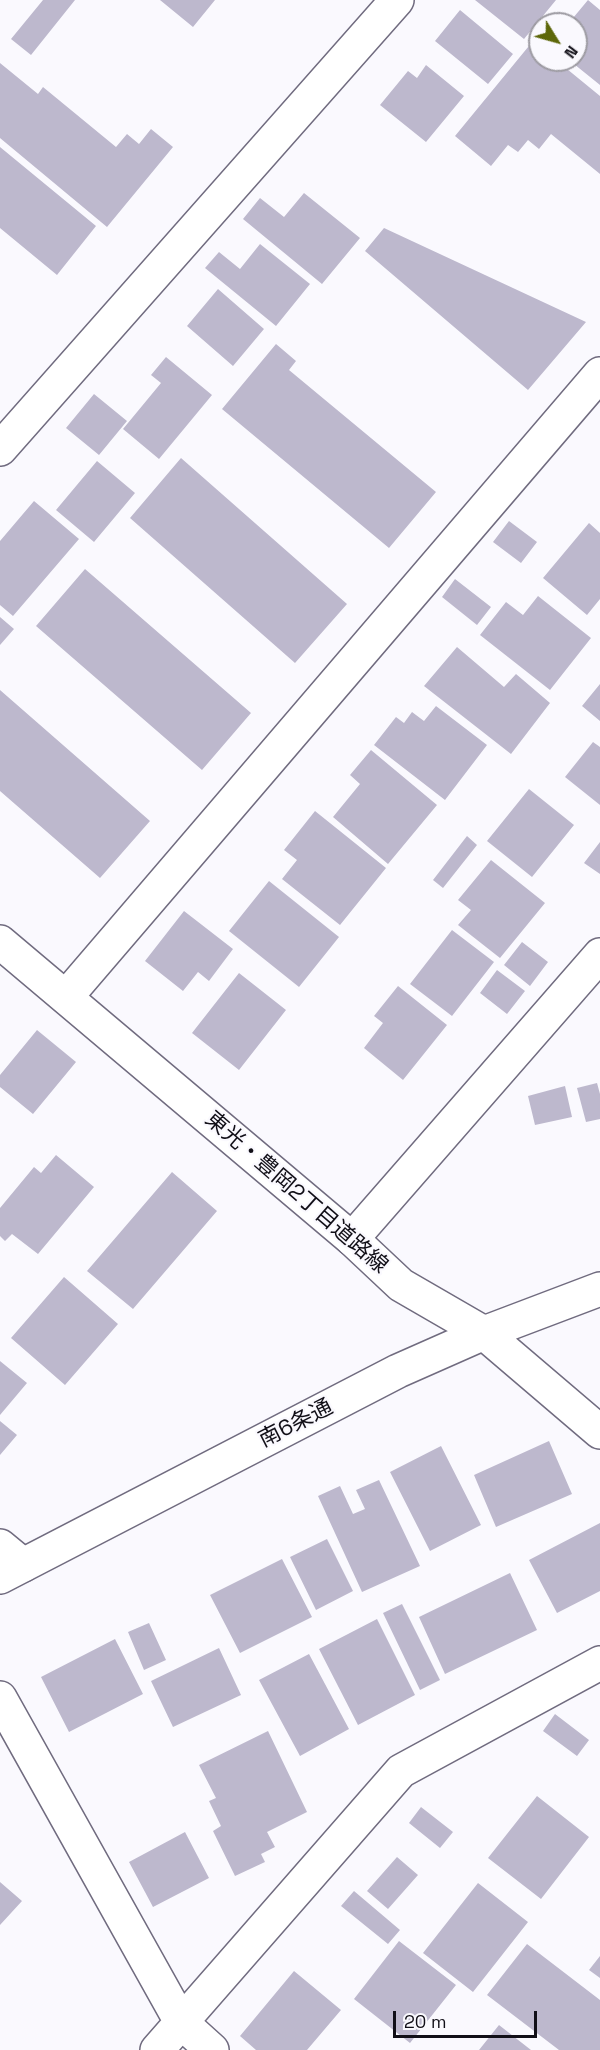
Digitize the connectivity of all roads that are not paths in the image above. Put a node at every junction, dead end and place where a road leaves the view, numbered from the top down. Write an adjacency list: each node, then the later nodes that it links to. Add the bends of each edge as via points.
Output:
1 (397, 0): 3 (street)
2 (600, 374): 6 (street)
3 (0, 449)
4 (0, 942): 6 (street, 東光・豊岡2丁目道路線)
5 (600, 955): 7 (street)
6 (66, 997): 7 (street, 東光・豊岡2丁目道路線)
7 (352, 1239): 9 (street, 東光・豊岡2丁目道路線, via 401,1285)
8 (600, 1289): 9 (street, 南6条通)
9 (484, 1333): 10 (street, 東光・豊岡2丁目道路線); 11 (street, 南6条通, via 398,1371)
10 (600, 1432)
11 (8, 1563)
12 (600, 1663): 14 (street, via 402,1771)
13 (0, 1698): 14 (street)
14 (181, 2022): 15 (street); 16 (street)
15 (157, 2050)
16 (212, 2050)

